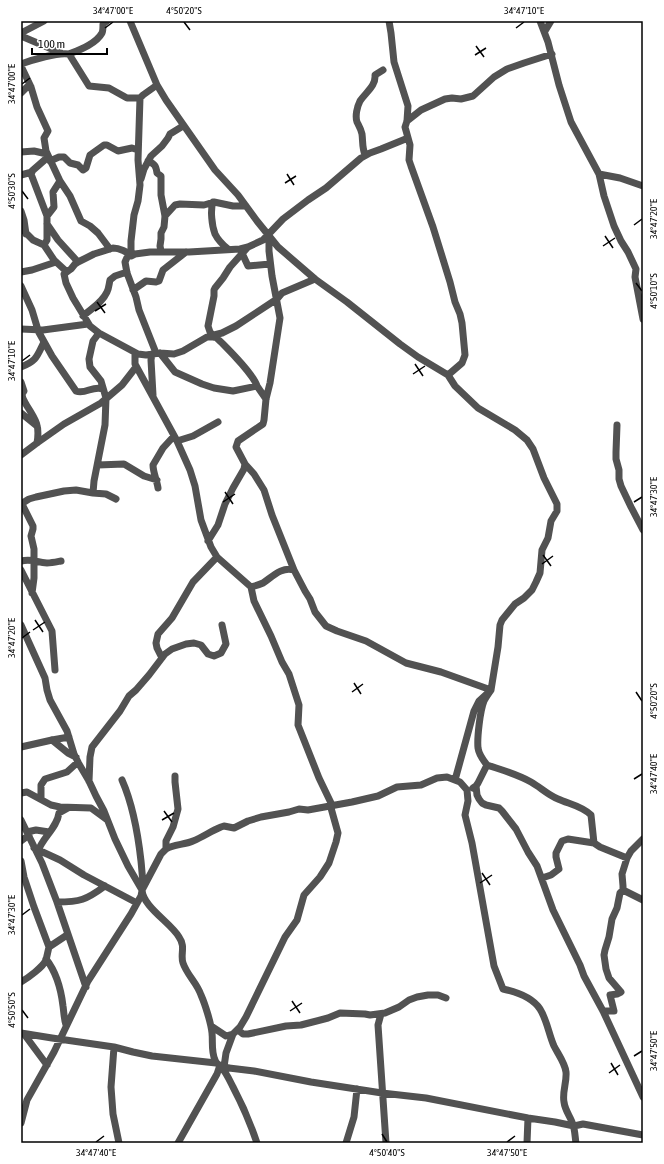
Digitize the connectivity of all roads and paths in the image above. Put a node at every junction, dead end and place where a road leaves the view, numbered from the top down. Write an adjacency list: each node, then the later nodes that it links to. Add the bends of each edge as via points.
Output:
1 (44, 21): 8 (street)
2 (107, 21): 10 (street, via 103,24 102,33 98,38 86,47)
3 (130, 21): 14 (street)
4 (389, 21): 18 (street, via 394,62 408,106)
5 (540, 21): 7 (street)
6 (551, 21): 7 (street)
7 (545, 30): 11 (street)
8 (21, 35): 9 (street)
9 (61, 53): 10 (street); 12 (street)
10 (69, 54): 17 (street, via 88,86 109,88 127,98)
11 (552, 54): 18 (street, via 507,69 472,96 445,99 421,110); 28 (street, via 571,122)
12 (21, 65): 15 (street)
13 (383, 70): 23 (street, via 375,75 373,86 358,106 357,121)
14 (157, 86): 17 (street); 19 (street)
15 (31, 87): 16 (street, via 27,87); 24 (street, via 48,131 44,138)
16 (21, 93)
17 (140, 98): 21 (street)
18 (407, 121): 20 (street, via 405,127)
19 (183, 126): 25 (street, via 170,134); 34 (street, via 214,170)
20 (408, 138): 23 (street); 73 (street, via 409,160 433,227 462,323 465,355 462,363)
21 (138, 150): 24 (street, via 132,148 118,151 104,145 92,154 83,170 64,157); 31 (street)
22 (21, 152): 24 (street, via 34,151)
23 (365, 155): 41 (street, via 326,188 283,219)
24 (49, 157): 26 (street); 29 (street)
25 (148, 161): 31 (street); 37 (street, via 154,164 161,176)
26 (32, 172): 27 (street); 36 (street)
27 (22, 174): 30 (street)
28 (599, 174): 32 (street); 62 (street, via 614,226 636,269)
29 (60, 181): 36 (street, via 53,190 53,209); 44 (street, via 81,221 98,233)
30 (21, 183)
31 (140, 185): 49 (street)
32 (643, 186)
33 (213, 202): 34 (street); 37 (street, via 207,205 177,205); 45 (street, via 215,232)
34 (246, 206): 41 (street)
35 (21, 211): 40 (street)
36 (47, 216): 38 (street)
37 (164, 216): 46 (street, via 164,227 160,233)
38 (47, 224): 42 (street, via 47,240); 51 (street)
39 (21, 228): 40 (street)
40 (26, 235): 42 (street)
41 (269, 235): 43 (street); 52 (street); 56 (street, via 278,247)
42 (44, 244): 50 (street)
43 (248, 247): 45 (street); 48 (street)
44 (110, 249): 49 (street, via 117,248); 51 (street)
45 (228, 249): 47 (street)
46 (161, 252): 47 (street); 49 (street)
47 (186, 252): 58 (street, via 163,270 159,281 146,281)
48 (242, 253): 52 (street, via 248,266); 67 (street, via 214,290 208,326)
49 (130, 255): 55 (street, via 125,262)
50 (56, 262): 53 (street); 54 (street)
51 (78, 262): 54 (street)
52 (270, 264): 59 (street)
53 (21, 272)
54 (67, 272): 61 (street, via 64,274 66,283)
55 (127, 272): 58 (street); 61 (street, via 110,280 100,302)
56 (315, 280): 59 (street, via 282,293); 73 (street, via 418,357)
57 (21, 286): 60 (street)
58 (133, 290): 69 (street)
59 (277, 299): 67 (street, via 236,326); 79 (street, via 280,318)
60 (24, 300): 65 (street)
61 (83, 316): 63 (street)
62 (643, 319)
63 (88, 324): 65 (street); 66 (street)
64 (21, 329): 65 (street)
65 (38, 330): 68 (street)
66 (99, 333): 70 (street); 76 (street, via 93,341 89,364 101,381)
67 (214, 336): 69 (street, via 207,337 178,353); 75 (street, via 250,374)
68 (44, 342): 71 (street, via 33,361); 76 (street, via 76,391)
69 (156, 353): 70 (street); 75 (street, via 176,372 214,388 233,391); 77 (street, via 150,360)
70 (138, 354): 72 (street, via 135,355)
71 (21, 367)
72 (136, 368): 77 (street); 78 (street, via 122,385)
73 (448, 375): 108 (street, via 455,386 478,408 527,440 558,504 542,550 540,573 536,582 532,590 516,604 500,625)
74 (21, 382): 83 (street, via 24,391 22,398)
75 (256, 386): 79 (street, via 259,386)
76 (103, 389): 78 (street)
77 (153, 396): 84 (street)
78 (106, 398): 85 (street); 88 (street, via 105,425)
79 (266, 399): 87 (street, via 264,422 237,443 236,447)
80 (21, 413): 83 (street)
81 (218, 422): 84 (street, via 193,436)
82 (617, 425): 94 (street, via 616,459 619,479)
83 (38, 427): 85 (street)
84 (175, 439): 89 (street, via 163,448 153,465); 95 (street, via 192,476)
85 (37, 443): 86 (street)
86 (21, 455)
87 (245, 464): 95 (street); 101 (street, via 264,490)
88 (98, 465): 89 (street, via 124,464 140,474); 91 (street)
89 (157, 480): 90 (street)
90 (158, 488)
91 (93, 493): 92 (street, via 106,494); 93 (street, via 82,490 64,491 36,497)
92 (116, 499)
93 (21, 504): 97 (street, via 33,526)
94 (643, 530)
95 (208, 541): 96 (street)
96 (217, 557): 102 (street); 106 (street, via 193,582 172,618 158,634 156,643)
97 (33, 560): 98 (street); 99 (street, via 46,563); 103 (street)
98 (21, 561)
99 (61, 561)
100 (21, 570): 103 (street)
101 (294, 570): 102 (street, via 283,570); 108 (street, via 315,612 326,626 366,641 406,662)
102 (251, 587): 122 (street, via 254,601 289,674 299,705 298,725 318,778)
103 (32, 593): 107 (street, via 52,631)
104 (21, 625): 109 (street, via 45,678 50,700)
105 (222, 625): 106 (street, via 226,644 219,654 209,655 201,645 194,643 172,649)
106 (162, 658): 117 (street, via 129,696 92,747)
107 (55, 670)
108 (491, 690): 113 (street, via 481,709 478,743 480,755); 116 (street, via 474,711)
109 (69, 738): 110 (street); 112 (street)
110 (52, 740): 111 (street); 112 (street)
111 (21, 747)
112 (77, 760): 117 (street); 121 (street, via 67,772 45,779)
113 (487, 764): 118 (street); 130 (street, via 523,778 557,799 579,807 589,814)
114 (175, 776): 131 (street, via 178,809 166,841)
115 (122, 780): 137 (street, via 136,827)
116 (455, 780): 119 (street); 122 (street, via 447,777 437,778 421,784 397,787 378,796)
117 (89, 781): 137 (street, via 128,866)
118 (476, 786): 119 (street); 135 (street, via 477,795 482,803 499,808 516,829)
119 (467, 790): 163 (street, via 465,815 494,966 503,989 524,996 537,1006 543,1015 565,1069 564,1103)
120 (21, 793): 121 (street, via 27,792)
121 (40, 799): 123 (street, via 51,805)
122 (332, 805): 131 (street, via 261,817 233,828 224,826 193,841); 152 (street, via 338,833 332,857 320,877 304,895 297,920 285,937 260,990)
123 (68, 808): 124 (street, via 91,808); 126 (street, via 59,813)
124 (106, 819)
125 (21, 821): 127 (street)
126 (50, 832): 127 (street, via 36,830); 132 (street)
127 (28, 834): 129 (street); 132 (street)
128 (643, 839): 133 (street)
129 (21, 841)
130 (594, 843): 133 (street); 135 (street, via 563,840 556,853 559,869)
131 (166, 849): 137 (street)
132 (36, 850): 136 (street, via 60,860); 140 (street)
133 (627, 858): 138 (street, via 622,874)
134 (21, 861): 143 (street, via 24,877)
135 (542, 878): 148 (street, via 553,910)
136 (105, 886): 140 (street, via 82,900); 141 (street)
137 (143, 889): 141 (street); 151 (street, via 142,894 150,906 180,938 183,949 182,961 202,995)
138 (623, 890): 139 (street); 148 (street, via 612,919 604,955 609,978 621,992 610,995 614,1011)
139 (643, 900)
140 (57, 902): 142 (street)
141 (137, 902): 146 (street)
142 (68, 935): 143 (street); 146 (street)
143 (49, 947): 144 (street)
144 (46, 959): 145 (street); 150 (street, via 57,977)
145 (21, 982)
146 (86, 988): 150 (street)
147 (446, 998): 149 (street, via 438,995 417,997)
148 (603, 1011): 160 (street)
149 (381, 1014): 152 (street, via 340,1013 301,1025 248,1034); 159 (street, via 378,1025)
150 (66, 1025): 154 (street)
151 (211, 1026): 152 (street, via 223,1035 229,1036); 157 (street, via 212,1053)
152 (236, 1032): 157 (street)
153 (23, 1033): 154 (street); 156 (street)
154 (60, 1039): 155 (street); 156 (street)
155 (114, 1046): 157 (street, via 152,1056); 165 (street, via 113,1114)
156 (47, 1065): 162 (street, via 27,1100)
157 (220, 1065): 158 (street); 166 (street); 167 (street, via 233,1087)
158 (357, 1089): 159 (street); 168 (street, via 354,1117)
159 (382, 1093): 161 (street, via 426,1098); 169 (street)
160 (643, 1097)
161 (528, 1118): 163 (street); 170 (street)
162 (21, 1123)
163 (574, 1126): 164 (street, via 583,1124); 171 (street)
164 (643, 1135)
165 (119, 1143)
166 (178, 1143)
167 (257, 1143)
168 (346, 1143)
169 (386, 1143)
170 (527, 1143)
171 (576, 1143)

